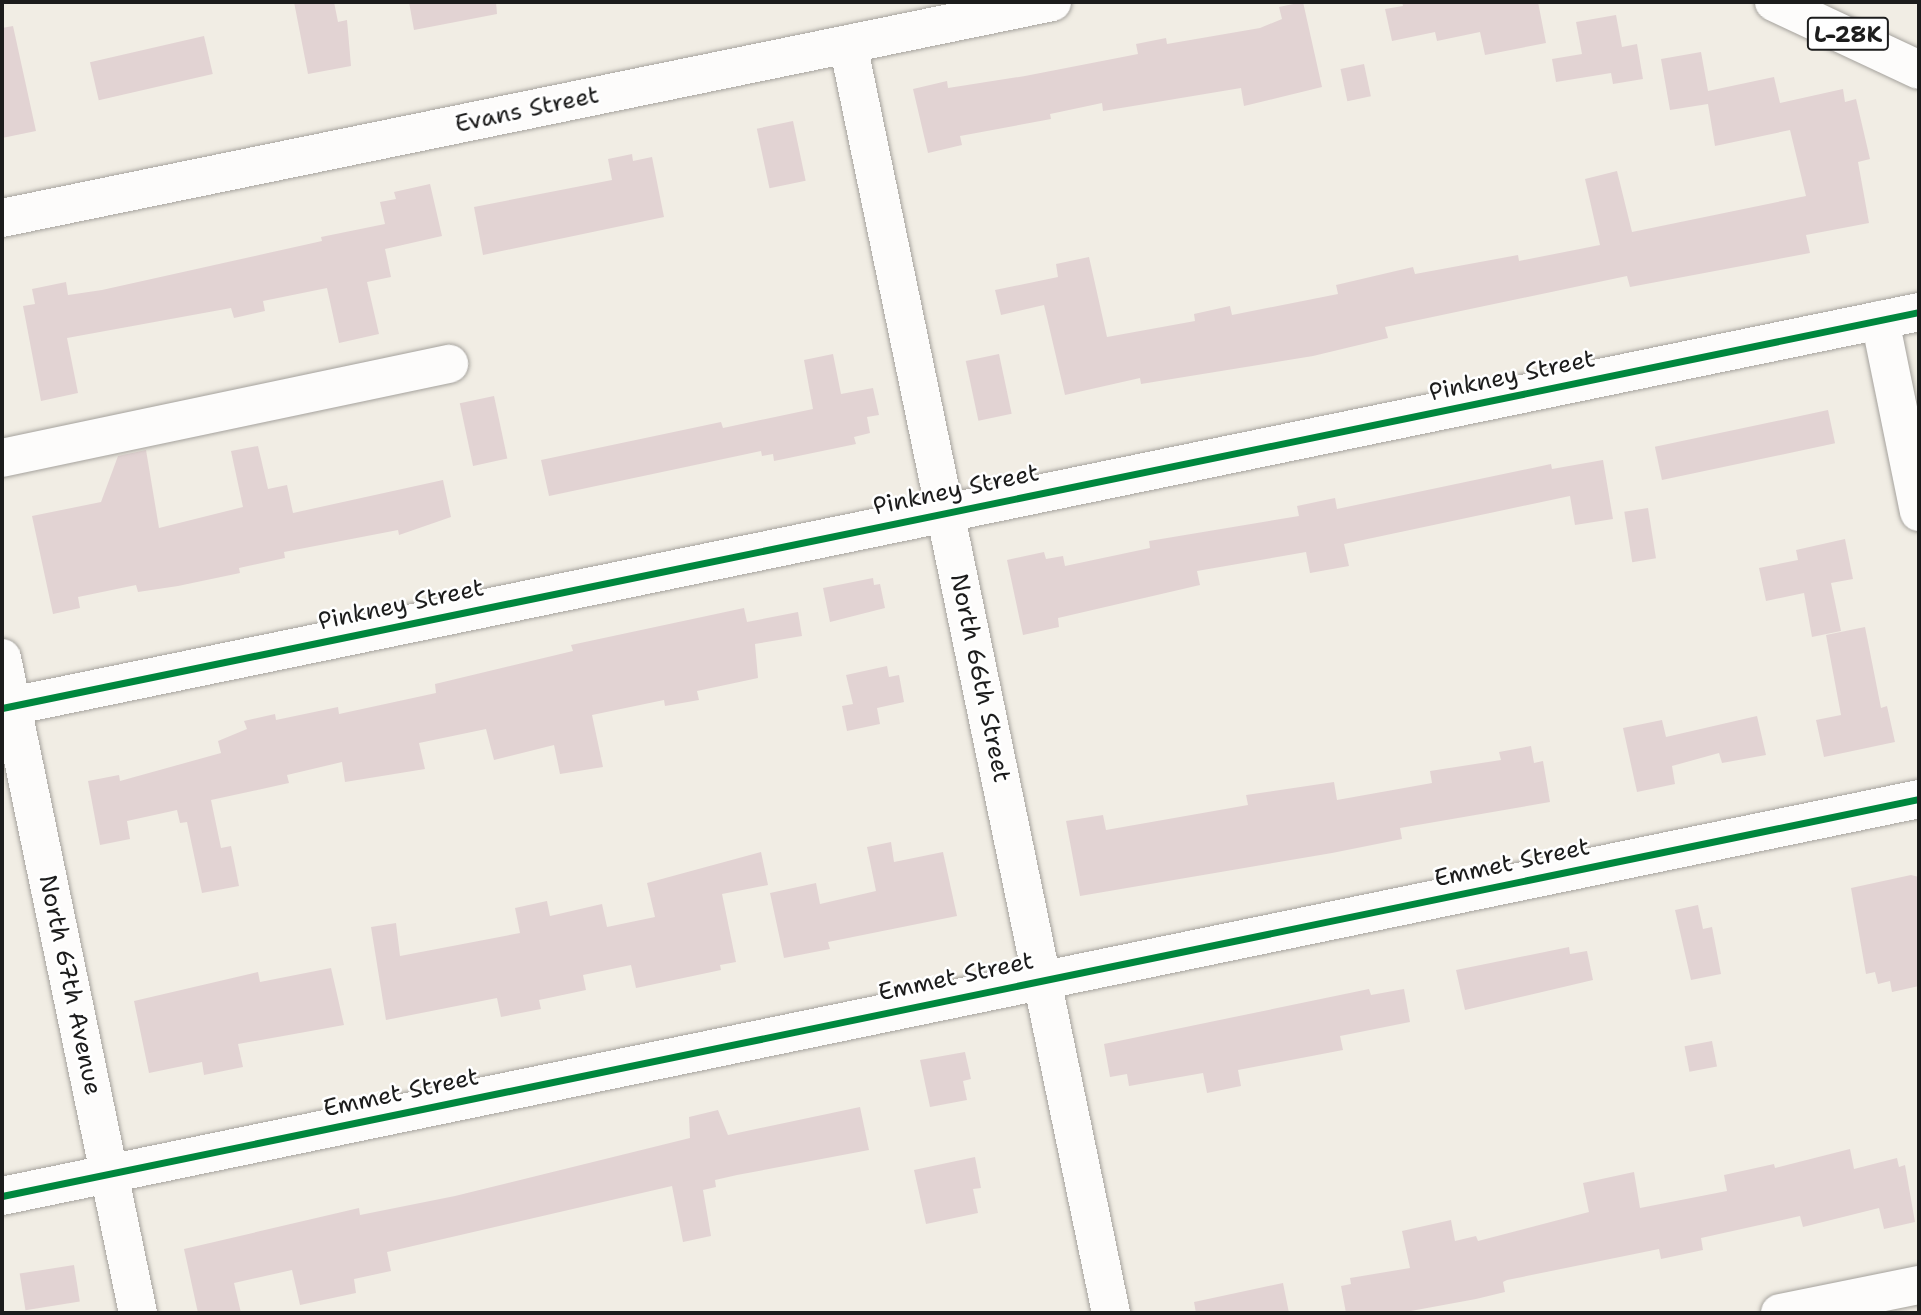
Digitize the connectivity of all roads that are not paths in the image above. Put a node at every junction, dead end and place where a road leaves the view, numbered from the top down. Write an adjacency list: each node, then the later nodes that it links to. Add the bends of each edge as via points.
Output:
1 (1052, 2): 4 (street, Evans Street)
2 (1774, 2): 3 (street, L-28K)
3 (1813, 9): 5 (street, L-28K)
4 (848, 44): 6 (street, Evans Street); 11 (street, North 66th Street)
5 (1919, 70)
6 (2, 218)
7 (1919, 312): 8 (street, Pinkney Street)
8 (1880, 320): 11 (street, Pinkney Street); 12 (street)
9 (449, 363): 10 (street)
10 (2, 458)
11 (947, 511): 14 (street, Pinkney Street); 16 (street, North 66th Street)
12 (1919, 512)
13 (2, 658): 14 (street, North 67th Avenue)
14 (7, 707): 17 (street, North 67th Avenue)
15 (1919, 799): 16 (street, Emmet Street)
16 (1042, 979): 17 (street, Emmet Street); 21 (street, North 66th Street)
17 (109, 1174): 18 (street, Emmet Street); 20 (street, North 67th Avenue)
18 (2, 1196)
19 (1919, 1285): 22 (street)
20 (138, 1313)
21 (1111, 1313)
22 (1780, 1313)

